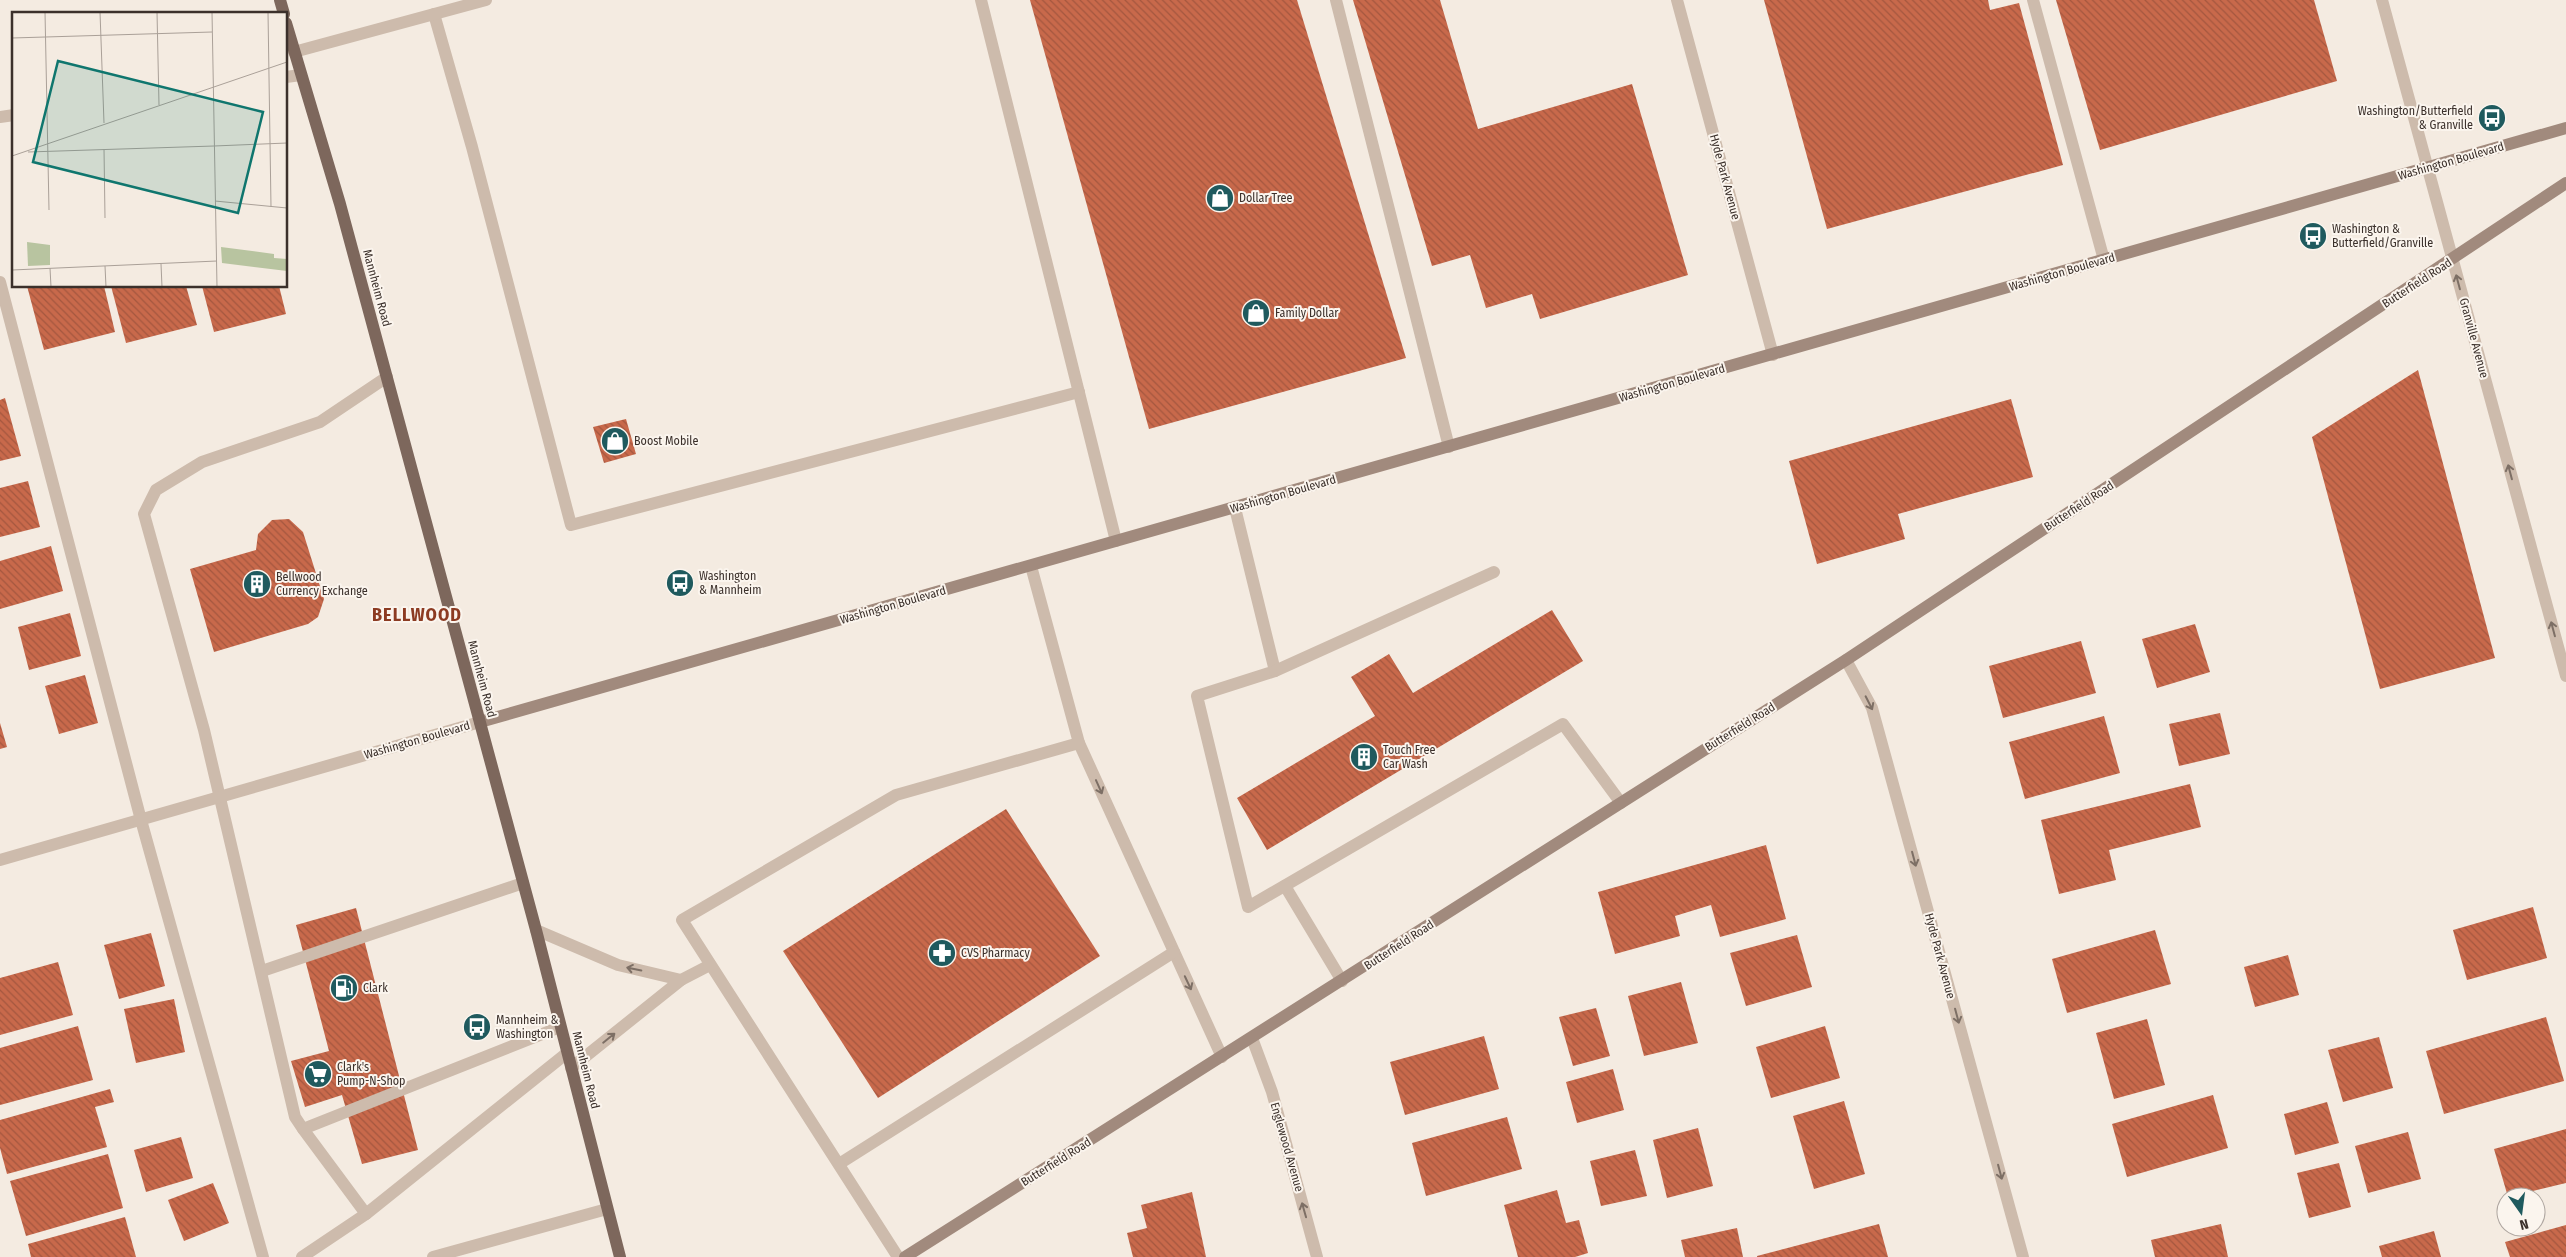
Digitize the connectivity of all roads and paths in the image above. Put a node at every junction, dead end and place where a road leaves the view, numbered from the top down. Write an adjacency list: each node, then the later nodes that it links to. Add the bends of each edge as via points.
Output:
1 (486, 0): 7 (street)
2 (981, 0): 20 (street)
3 (1336, 0): 21 (street)
4 (1677, 0): 18 (street, Hyde Park Avenue)
5 (2033, 0): 15 (street)
6 (2382, 0): 13 (street, Granville Avenue)
7 (434, 14): 9 (street); 20 (street, via 571,525)
8 (288, 30): 9 (main road, Mannheim Road)
9 (294, 52): 10 (main road, Mannheim Road)
10 (301, 75): 11 (street); 19 (main road, Mannheim Road)
11 (288, 77)
12 (2566, 128): 13 (main road, Washington Boulevard)
13 (2428, 168): 15 (main road, Washington Boulevard); 16 (street, Granville Avenue)
14 (2566, 183): 16 (main road, Butterfield Road)
15 (2104, 260): 18 (main road, Washington Boulevard)
16 (2452, 260): 26 (main road, Butterfield Road); 28 (street, Granville Avenue, one-way to 16)
17 (0, 282): 33 (street)
18 (1773, 355): 21 (main road, Washington Boulevard)
19 (387, 377): 29 (main road, Mannheim Road); 31 (street, via 320,422 202,462 156,490 144,514)
20 (1079, 392): 23 (street)
21 (1449, 447): 22 (main road, Washington Boulevard)
22 (1235, 508): 23 (main road, Washington Boulevard); 27 (street)
23 (1116, 541): 24 (main road, Washington Boulevard)
24 (1031, 566): 29 (main road, Washington Boulevard); 30 (street)
25 (1494, 572): 27 (street)
26 (1846, 660): 32 (main road, Butterfield Road); 59 (street, Hyde Park Avenue, one-way to 59, via 1872,708)
27 (1276, 671): 36 (street, via 1197,696 1248,907)
28 (2566, 676)
29 (480, 722): 31 (street, Washington Boulevard); 35 (main road, Mannheim Road)
30 (1079, 743): 38 (street, one-way to 38); 39 (street, via 896,795 682,920)
31 (221, 797): 33 (street, Washington Boulevard); 40 (street)
32 (1621, 803): 36 (street, via 1563,724); 42 (main road, Butterfield Road)
33 (141, 820): 34 (street, Washington Boulevard); 52 (street)
34 (0, 860)
35 (523, 883): 37 (main road, Mannheim Road); 40 (street)
36 (1285, 886): 42 (street)
37 (536, 930): 41 (street, one-way to 37, via 618,966); 43 (main road, Mannheim Road)
38 (1174, 952): 46 (street, one-way to 46); 49 (street)
39 (710, 965): 41 (street); 49 (street)
40 (262, 971): 48 (street, via 295,1117)
41 (681, 980): 47 (street, one-way to 41)
42 (1342, 981): 44 (main road, Butterfield Road)
43 (560, 1027): 45 (main road, Mannheim Road); 48 (street)
44 (1252, 1038): 46 (main road, Butterfield Road); 58 (street, Englewood Avenue, one-way to 44, via 1272,1092)
45 (567, 1053): 47 (main road, Mannheim Road); 51 (street)
46 (1222, 1057): 57 (main road, Butterfield Road)
47 (571, 1068): 50 (main road, Mannheim Road)
48 (303, 1129): 51 (street)
49 (838, 1164): 56 (street)
50 (607, 1209): 54 (street); 55 (main road, Mannheim Road)
51 (366, 1214): 53 (street)
52 (263, 1257)
53 (302, 1257)
54 (433, 1257)
55 (620, 1257)
56 (898, 1257)
57 (905, 1257)
58 (1317, 1257)
59 (2023, 1257)

